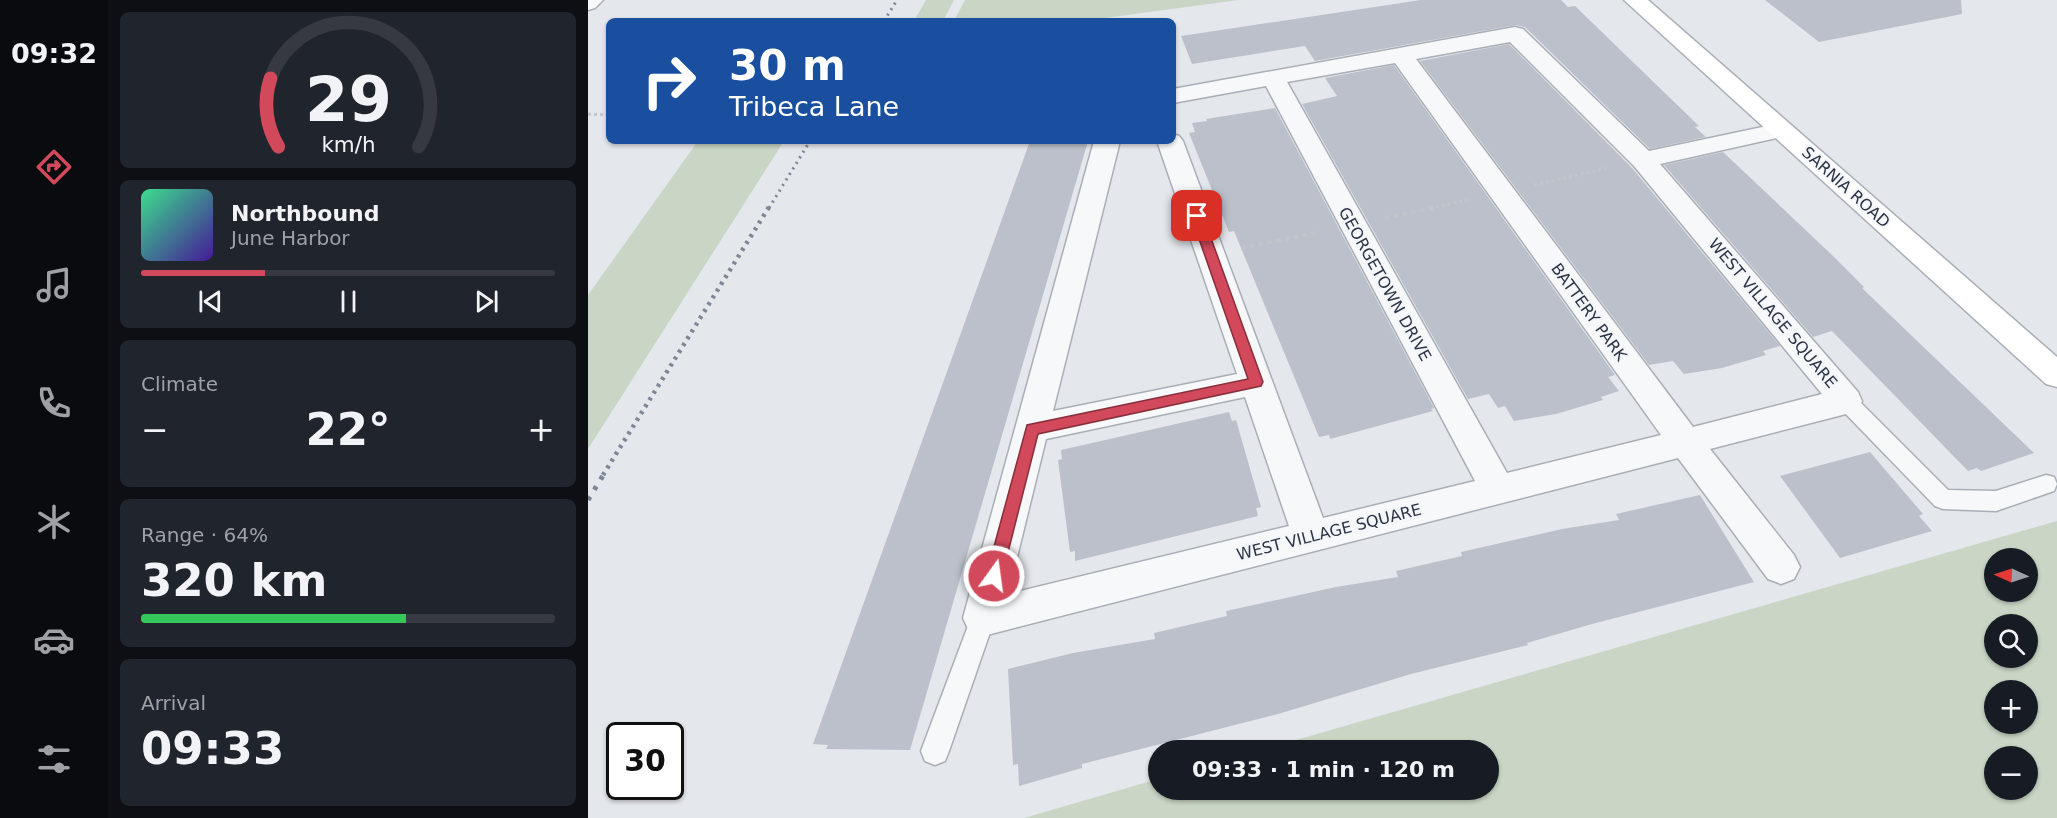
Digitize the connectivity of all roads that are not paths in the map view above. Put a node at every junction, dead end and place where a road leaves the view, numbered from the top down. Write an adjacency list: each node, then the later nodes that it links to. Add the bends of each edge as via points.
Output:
1 (592, 0): 3 (street)
2 (1635, 0): 7 (main road, SARNIA ROAD)
3 (588, 4)
4 (1401, 55): 5 (street, WEST VILLAGE SQUARE); 10 (street, WEST VILLAGE SQUARE, via 1515,34); 15 (street, BATTERY PARK)
5 (1273, 78): 6 (street, WEST VILLAGE SQUARE); 17 (street, GEORGETOWN DRIVE)
6 (1176, 95)
7 (1782, 130): 10 (street); 11 (main road, SARNIA ROAD)
8 (1106, 144): 14 (street)
9 (1171, 144): 12 (street)
10 (1643, 160): 13 (street, WEST VILLAGE SQUARE)
11 (2057, 375)
12 (1256, 382): 14 (street); 18 (street)
13 (1846, 401): 15 (street, WEST VILLAGE SQUARE); 16 (lane, via 1943,499 1996,501)
14 (1032, 429): 20 (street)
15 (1685, 442): 17 (street, WEST VILLAGE SQUARE); 19 (street, BATTERY PARK)
16 (2046, 484)
17 (1498, 490): 18 (street, WEST VILLAGE SQUARE)
18 (1311, 536): 20 (street, WEST VILLAGE SQUARE)
19 (1780, 567)
20 (983, 618): 21 (lane)
21 (935, 751)

